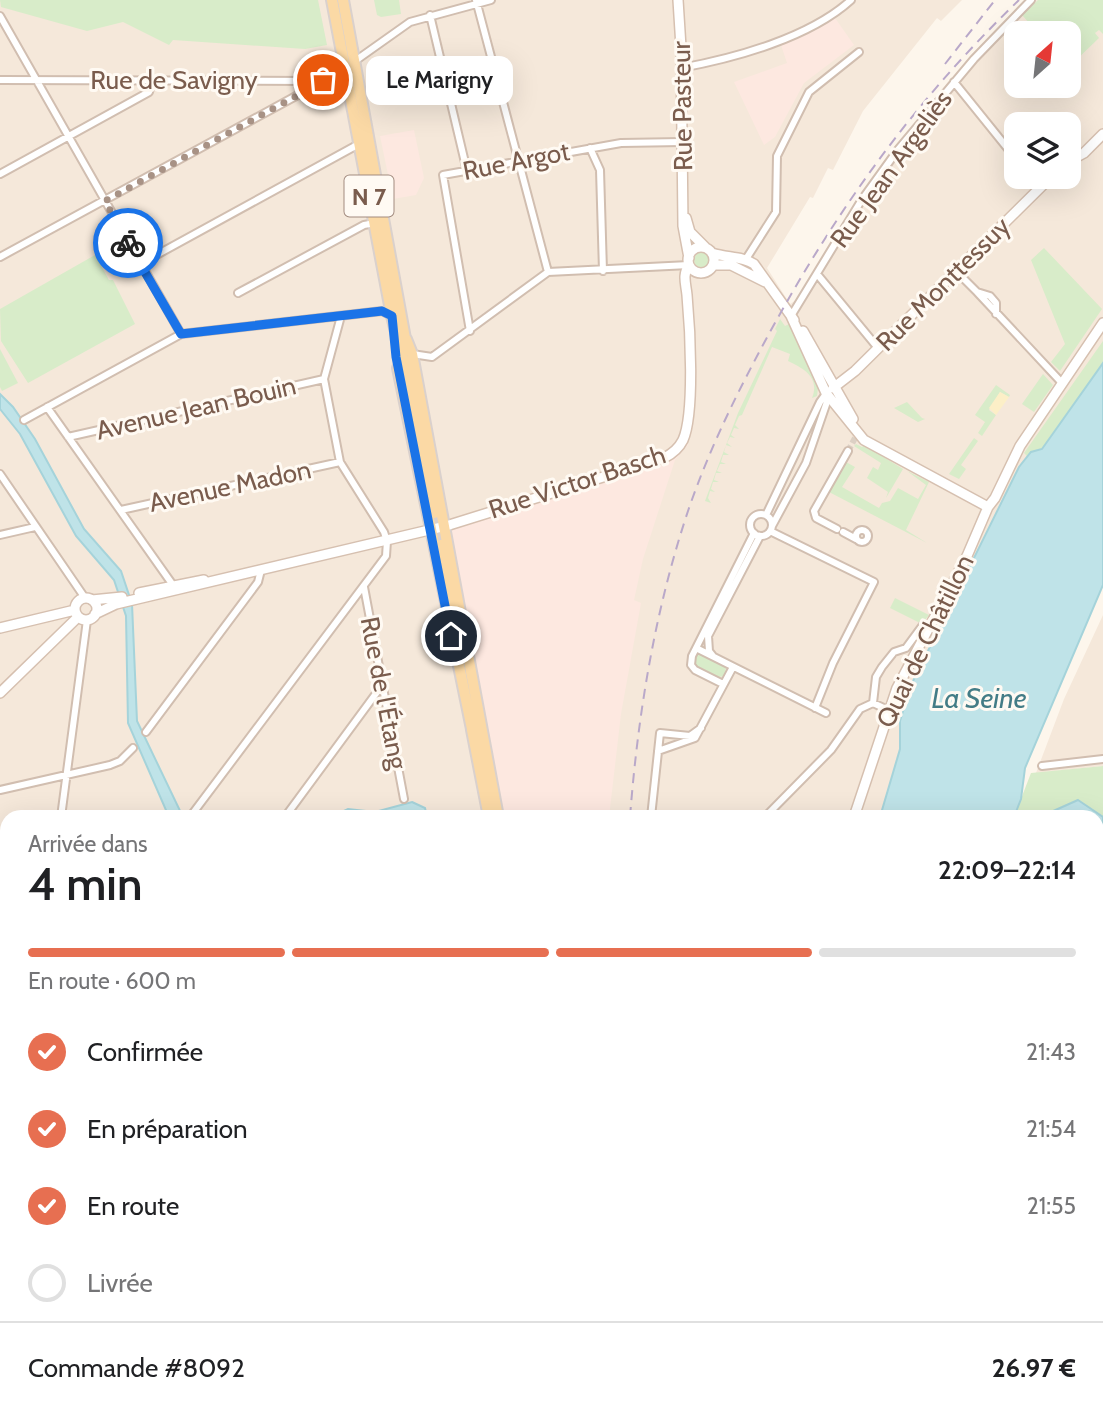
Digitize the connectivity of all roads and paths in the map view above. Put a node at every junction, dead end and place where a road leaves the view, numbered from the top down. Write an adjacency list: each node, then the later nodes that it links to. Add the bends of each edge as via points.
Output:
1 (332, 0): 13 (main road, N 7)
2 (343, 0): 11 (main road, N 7)
3 (491, 0): 7 (street)
4 (678, 0): 12 (main road, Rue Pasteur)
5 (851, 0): 12 (street, via 822,22 716,62)
6 (1031, 0): 18 (street, Rue Jean Argeliès)
7 (476, 2): 8 (street); 26 (street)
8 (430, 15): 11 (street, via 410,22); 27 (street)
9 (0, 16): 15 (street)
10 (859, 52): 35 (street, via 809,92 777,156 776,212)
11 (355, 62): 13 (street); 53 (main road, N 7)
12 (681, 68): 21 (main road, Rue Pasteur)
13 (346, 75): 17 (street, Rue de Savigny); 23 (main road, N 7)
14 (0, 80): 15 (street, Rue de Savigny)
15 (36, 80): 16 (street, Rue de Savigny); 20 (street)
16 (152, 80): 17 (street, Rue de Savigny); 20 (street, via 149,92)
17 (315, 81): 30 (street, via 307,90)
18 (954, 82): 22 (street); 43 (street, Rue Jean Argeliès, via 876,180)
19 (1103, 134): 25 (main road)
20 (69, 137): 28 (street); 30 (street)
21 (682, 142): 24 (street); 31 (main road, Rue Pasteur)
22 (1004, 144)
23 (359, 145): 32 (main road, N 7); 37 (street)
24 (590, 148): 26 (street, Rue Argot); 39 (street, Rue Argot, via 600,170)
25 (1081, 155)
26 (519, 160): 27 (street, Rue Argot); 41 (street)
27 (467, 171): 51 (street, Rue Argot, via 443,175)
28 (0, 174)
29 (1039, 189): 40 (main road, Rue Monttessuy)
30 (105, 201): 34 (street); 37 (street)
31 (684, 213): 33 (main road, Rue Pasteur, via 690,232); 36 (main road, Rue Pasteur)
32 (374, 223): 45 (street); 48 (main road, N 7)
33 (708, 250): 35 (main road); 36 (main road, via 694,249); 38 (main road)
34 (0, 257)
35 (746, 259): 44 (main road)
36 (689, 261): 39 (street); 42 (main road); 46 (main road, Rue Victor Basch)
37 (140, 264): 52 (street)
38 (713, 265): 42 (main road); 44 (main road, via 731,265)
39 (603, 271): 41 (street)
40 (956, 271): 54 (main road, Rue Monttessuy); 57 (street, via 977,292 990,296 996,314)
41 (548, 272): 51 (street)
42 (699, 273): 46 (main road)
43 (817, 274): 49 (street, Rue Jean Argeliès); 54 (street)
44 (770, 284): 49 (main road)
45 (238, 293)
46 (687, 293): 73 (main road, Rue Victor Basch, via 689,413 675,451 657,461)
47 (341, 316): 48 (street, via 382,311); 52 (street); 56 (street)
48 (392, 316): 58 (main road, N 7); 76 (main road, N 7)
49 (791, 316): 59 (main road); 59 (main road, via 815,348)
50 (1103, 323): 57 (main road, Quai de Châtillon)
51 (470, 331): 55 (street, via 432,357)
52 (181, 334): 60 (street)
53 (406, 339): 55 (main road, N 7); 58 (main road, N 7)
54 (878, 348): 59 (main road, Rue Monttessuy)
55 (412, 354): 73 (main road, N 7)
56 (324, 379): 65 (street, Avenue Jean Bouin); 67 (street)
57 (1062, 383): 69 (main road, Quai de Châtillon, via 1011,463 995,498)
58 (411, 392): 71 (main road, N 7)
59 (829, 392): 61 (main road); 62 (street); 64 (main road); 72 (street)
60 (47, 407): 63 (street); 65 (street)
61 (839, 410): 62 (street); 64 (main road)
62 (822, 414): 75 (street, via 806,463)
63 (24, 421)
64 (858, 434): 69 (main road)
65 (68, 437): 70 (street)
66 (848, 451): 79 (street, via 814,511 816,519)
67 (340, 462): 70 (street, Avenue Madon); 80 (street)
68 (0, 474): 74 (street)
69 (985, 505): 89 (main road, Quai de Châtillon, via 967,556)
70 (121, 510): 83 (street)
71 (434, 513)
72 (766, 515): 75 (street); 77 (street, via 751,521)
73 (446, 526): 76 (main road); 104 (main road, N 7)
74 (35, 527): 78 (street); 85 (street)
75 (771, 529): 77 (street); 98 (street, via 874,582)
76 (429, 530): 80 (main road); 103 (main road, N 7)
77 (757, 534): 90 (street); 91 (street, via 708,636)
78 (0, 536)
79 (856, 538)
80 (387, 541): 82 (main road); 84 (street, via 385,559)
81 (440, 545): 93 (main road, N 7)
82 (261, 570): 83 (main road); 102 (street, via 258,582)
83 (175, 587): 86 (main road)
84 (364, 587): 94 (street, Rue de l'Étang); 113 (street)
85 (89, 599): 86 (main road); 87 (main road, via 96,605); 87 (main road, via 76,603)
86 (120, 600): 87 (main road)
87 (84, 615): 88 (main road); 96 (main road); 109 (street)
88 (0, 628)
89 (929, 628): 97 (street, via 923,625 906,648 894,652 882,667); 99 (main road, Quai de Châtillon)
90 (696, 648): 91 (street); 95 (street, via 692,668)
91 (715, 657): 92 (street)
92 (733, 667): 95 (street); 98 (street)
93 (466, 678): 103 (main road, N 7); 104 (main road, N 7)
94 (383, 684): 111 (street, Rue de l'Étang); 114 (street)
95 (723, 684): 101 (street)
96 (0, 693)
97 (873, 703): 99 (street); 118 (street, via 860,709 831,750)
98 (815, 708): 100 (street)
99 (888, 710): 119 (main road, Quai de Châtillon)
100 (826, 713)
101 (701, 728): 106 (street, via 693,740); 106 (street, via 690,736 660,733)
102 (146, 732)
103 (473, 734): 115 (main road, N 7)
104 (483, 741): 116 (main road, N 7)
105 (133, 748): 109 (street, via 120,761)
106 (658, 751): 117 (street)
107 (1103, 759): 108 (street)
108 (1042, 766)
109 (67, 775): 110 (street); 112 (street)
110 (0, 790)
111 (404, 799)
112 (62, 810)
113 (195, 810)
114 (290, 810)
115 (488, 810)
116 (498, 810)
117 (652, 810)
118 (772, 810)
119 (856, 810)

